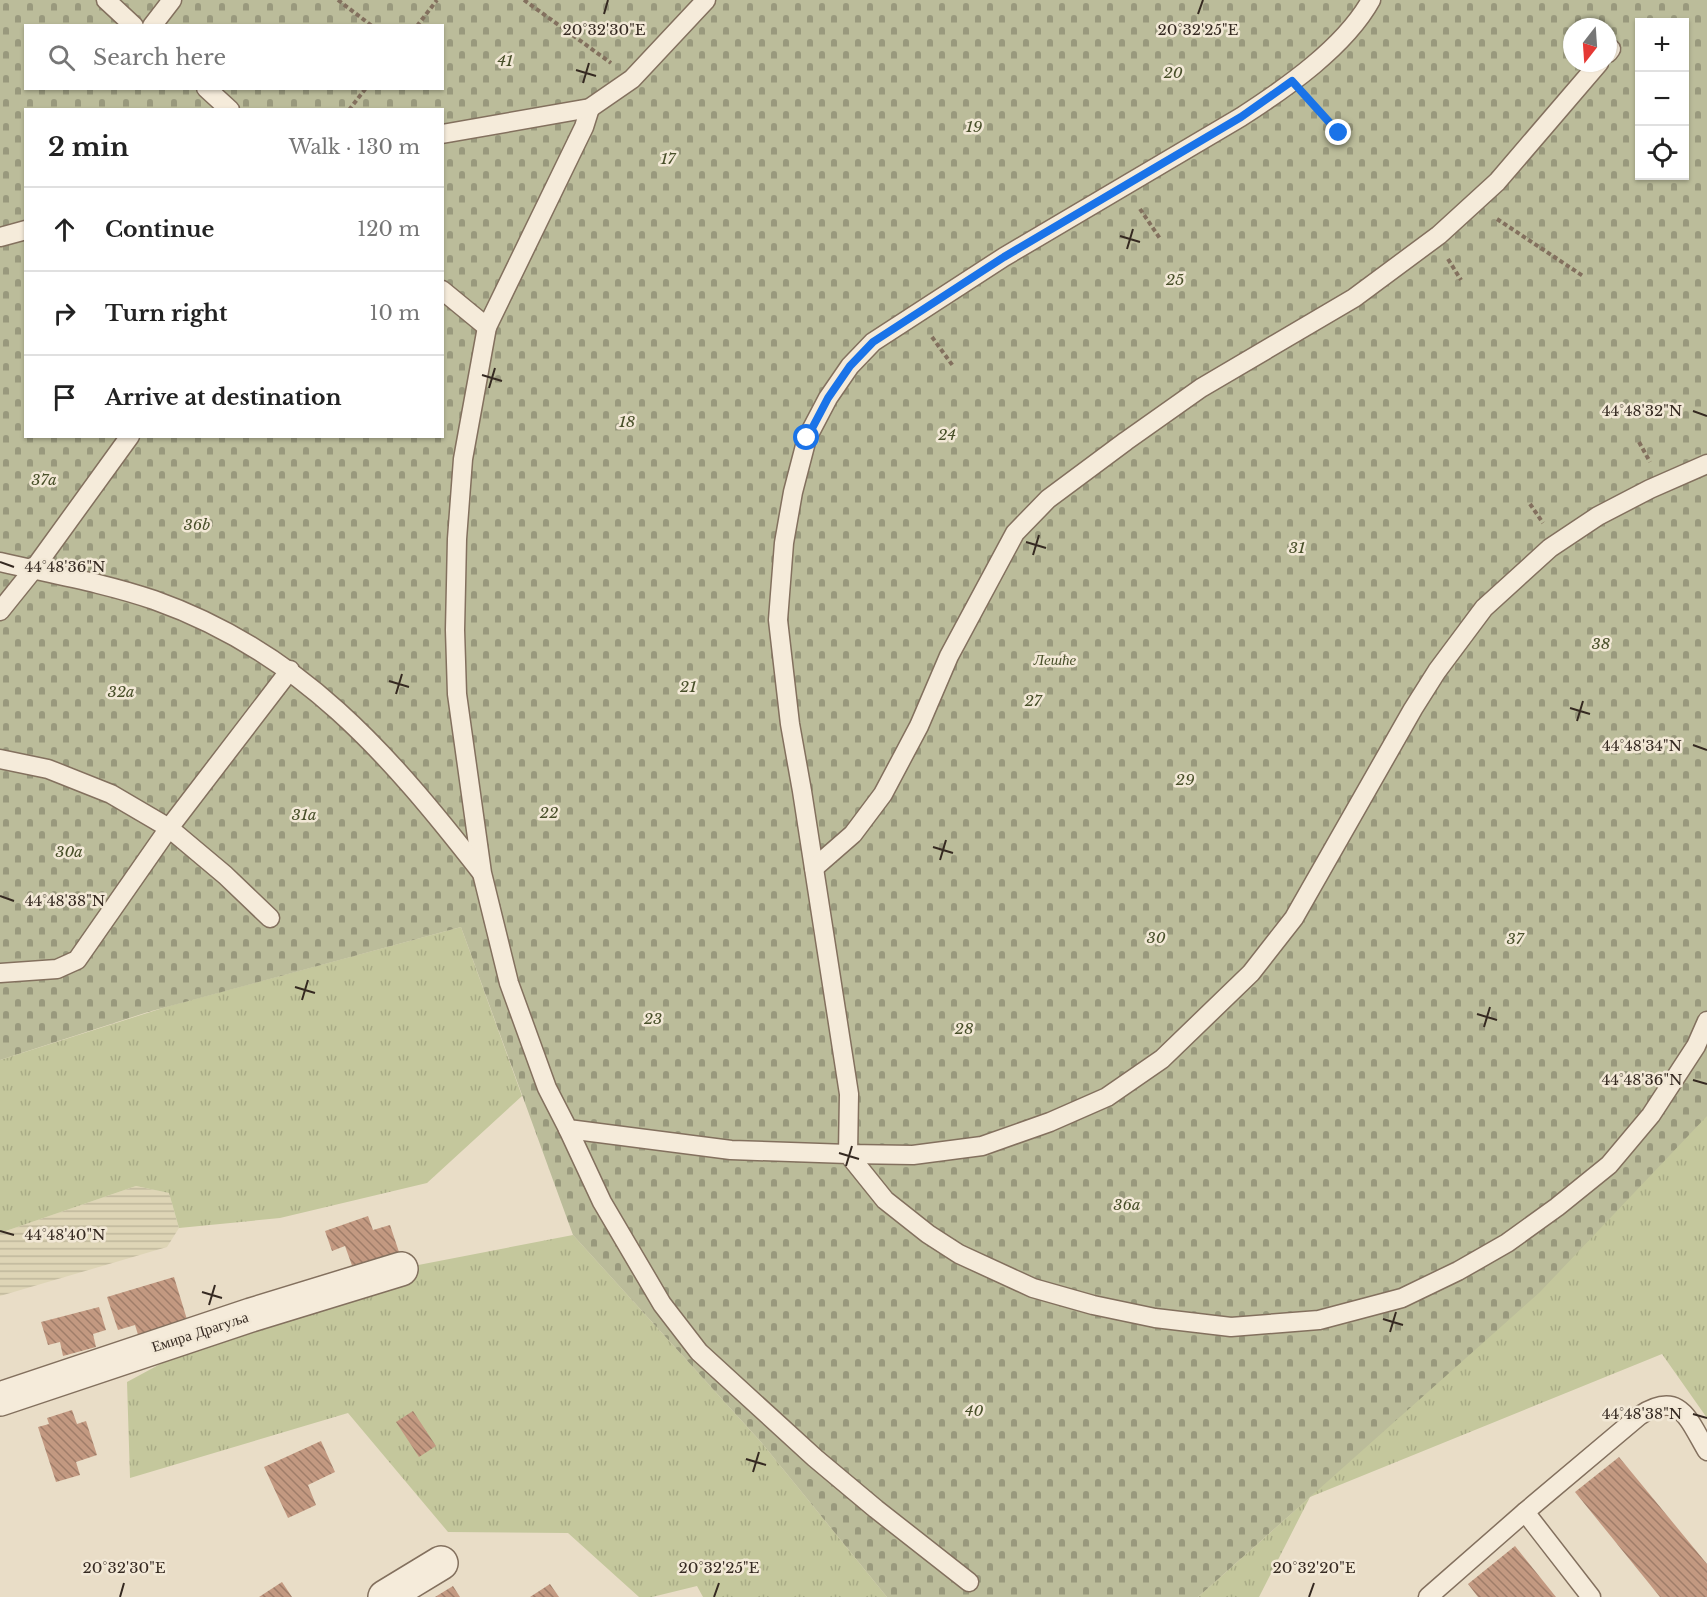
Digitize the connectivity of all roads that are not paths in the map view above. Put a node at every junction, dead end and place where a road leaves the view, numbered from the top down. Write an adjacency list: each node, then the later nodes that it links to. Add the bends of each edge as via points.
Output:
1 (106, 0): 5 (lane)
2 (172, 0): 6 (lane)
3 (706, 0): 10 (lane, via 632,79)
4 (1371, 0): 24 (lane, via 1356,25 1292,81 1241,117 1004,257 873,342 828,398 807,438 791,502 778,620 790,724)
5 (132, 24)
6 (154, 24)
7 (1591, 72): 24 (lane, via 1497,182 1439,235 1354,298 1201,388 1048,499 1015,533 883,794 853,834)
8 (208, 90): 9 (lane)
9 (228, 108)
10 (590, 108): 11 (lane); 15 (lane)
11 (444, 134)
12 (24, 231): 13 (lane)
13 (0, 237)
14 (444, 292): 15 (lane)
15 (487, 327): 25 (lane, via 463,459 455,630 457,694)
16 (129, 438): 19 (lane)
17 (1707, 464): 30 (lane, via 1598,516 1550,548 1484,608 1413,709 1294,918 1251,973 1162,1059 1107,1097 982,1146 913,1155)
18 (0, 562): 19 (lane)
19 (33, 570): 20 (lane); 21 (lane, via 102,584 154,600 204,620)
20 (0, 611)
21 (290, 670): 23 (lane); 25 (lane, via 371,742)
22 (0, 759): 23 (lane, via 48,770 111,794)
23 (169, 828): 26 (lane); 27 (lane, via 77,960 57,969)
24 (814, 868): 30 (lane, via 849,1094)
25 (482, 873): 29 (lane, via 510,983 547,1088)
26 (270, 918)
27 (0, 974)
28 (1707, 1021): 30 (lane, via 1696,1046 1651,1115 1609,1165 1557,1207 1507,1243 1439,1280 1401,1298 1319,1320 1231,1327 1155,1318 1033,1288 959,1254 928,1234 885,1200)
29 (568, 1129): 30 (lane, via 731,1150); 36 (lane, via 602,1202 662,1304 699,1352 876,1509)
30 (848, 1154)
31 (401, 1269): 32 (street, Емира Драгуља)
32 (0, 1399)
33 (1707, 1451): 34 (lane, via 1678,1408 1665,1404 1653,1407)
34 (1525, 1512): 38 (lane); 39 (lane)
35 (441, 1563): 37 (street)
36 (969, 1582)
37 (385, 1597)
38 (1428, 1597)
39 (1592, 1597)

